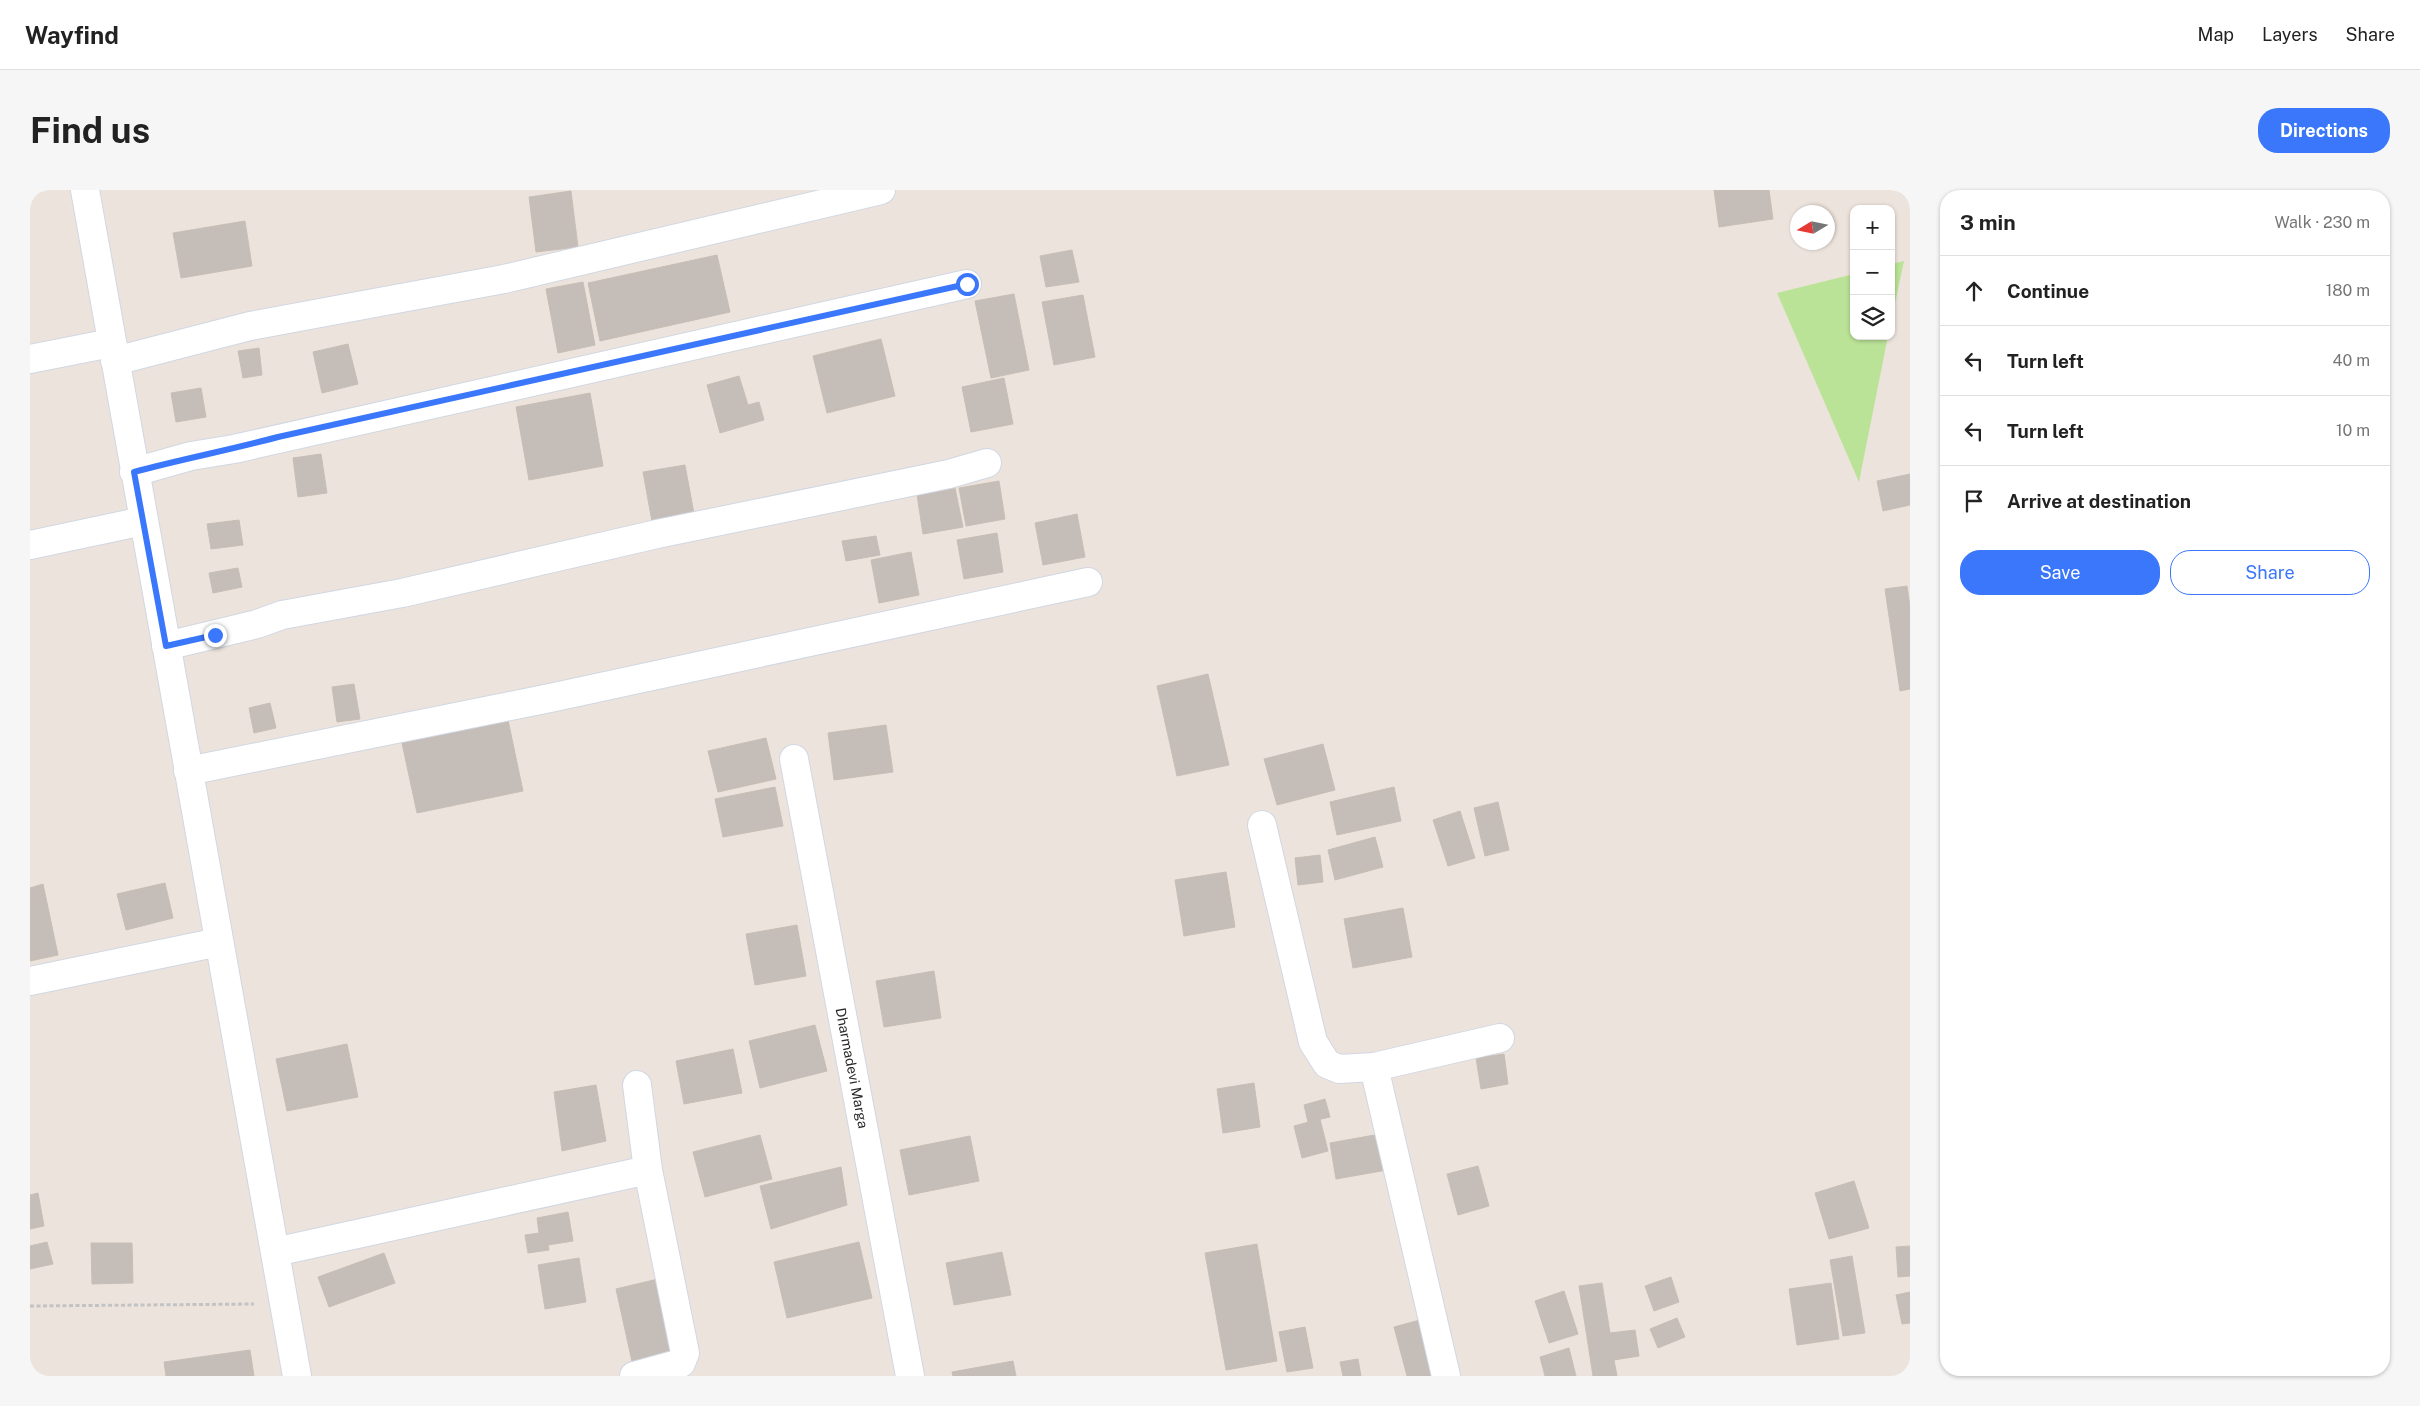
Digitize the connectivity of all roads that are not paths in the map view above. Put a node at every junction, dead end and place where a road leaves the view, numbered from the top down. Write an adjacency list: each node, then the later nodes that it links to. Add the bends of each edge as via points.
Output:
1 (85, 190): 4 (street)
2 (881, 190): 4 (street, via 504,278)
3 (967, 284): 7 (street, via 191,456)
4 (113, 352): 5 (street); 7 (street)
5 (30, 360)
6 (987, 463): 11 (street, via 939,476 658,534 402,594 282,614 257,624)
7 (134, 472): 8 (street)
8 (143, 521): 9 (street); 11 (street)
9 (30, 545)
10 (1088, 582): 13 (street, via 550,698)
11 (166, 646): 13 (street)
12 (794, 759): 24 (street, Dharmadevi Marga)
13 (188, 771): 15 (street)
14 (1262, 825): 18 (street, via 1313,1042 1327,1064 1339,1069)
15 (219, 942): 16 (street); 21 (street)
16 (30, 981)
17 (1500, 1038): 18 (street)
18 (1374, 1067): 25 (street)
19 (637, 1085): 20 (street)
20 (648, 1170): 21 (street); 23 (street, via 685,1356 681,1363)
21 (275, 1252): 22 (street)
22 (298, 1376)
23 (634, 1376)
24 (910, 1376)
25 (1446, 1376)

